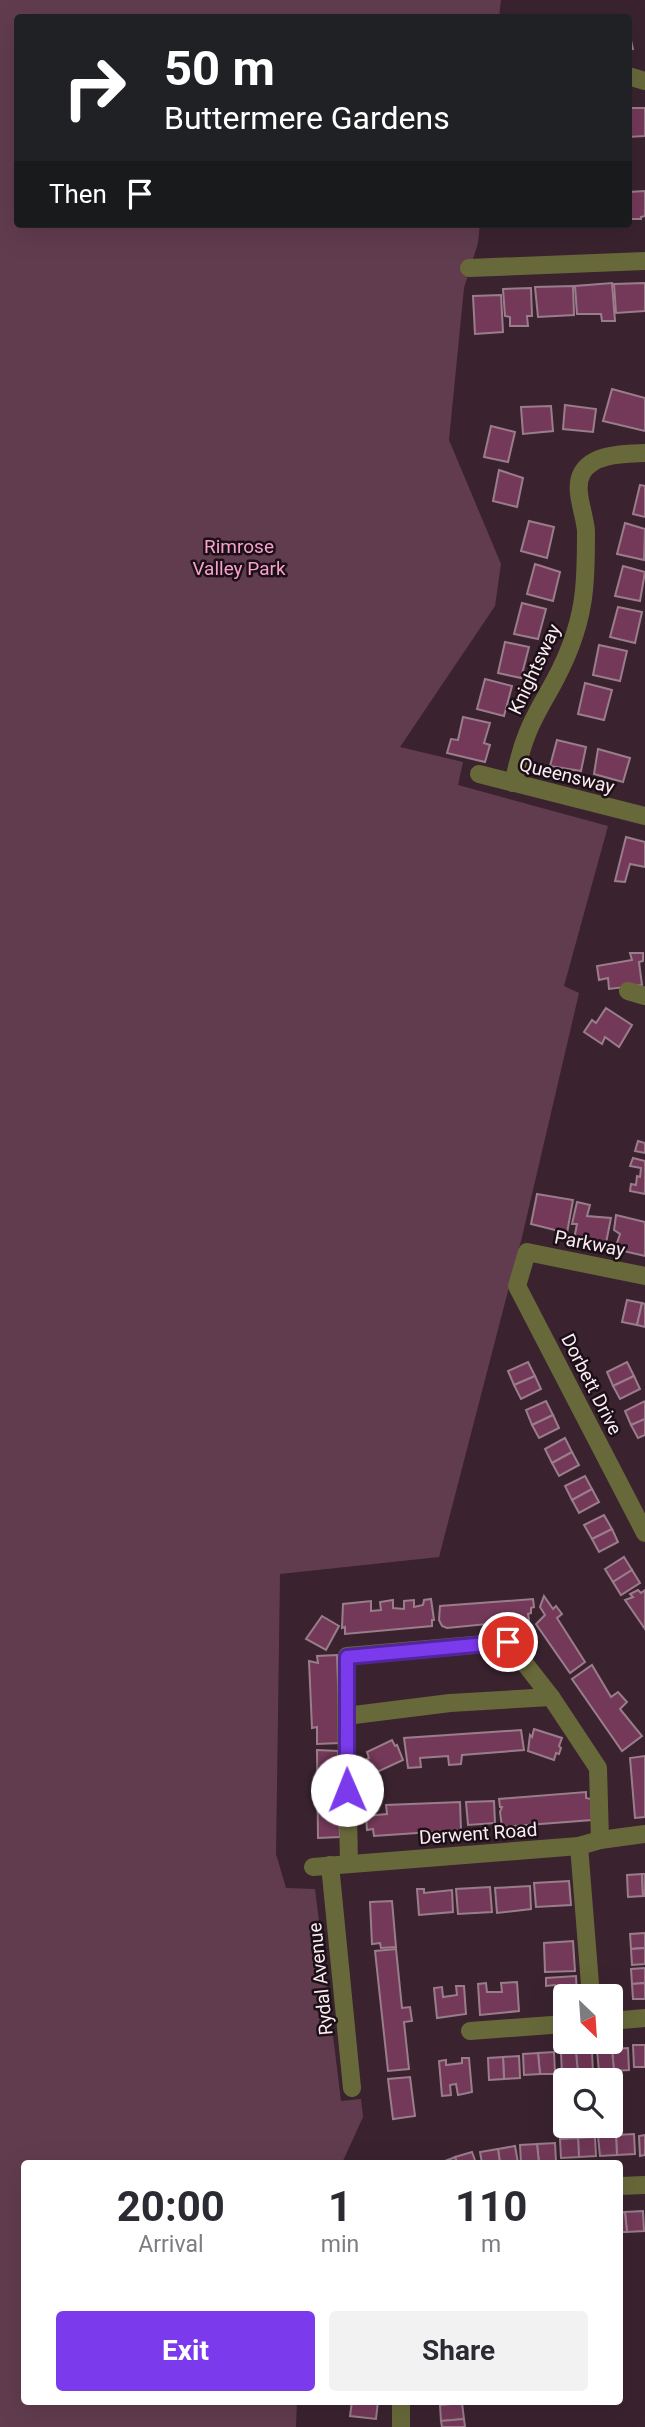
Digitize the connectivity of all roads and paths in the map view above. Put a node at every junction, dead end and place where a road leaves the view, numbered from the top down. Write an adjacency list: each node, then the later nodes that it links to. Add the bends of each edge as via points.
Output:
1 (645, 261): 2 (street)
2 (469, 268)
3 (645, 453): 5 (street, Knightsway, via 607,457 582,472 586,554 580,617 570,648 526,738)
4 (478, 774): 5 (street, Queensway)
5 (513, 783): 6 (street, Queensway)
6 (645, 816)
7 (527, 1252): 8 (street, Parkway); 9 (street, Dorbett Drive, via 517,1286)
8 (645, 1276)
9 (645, 1533)
10 (551, 1697): 11 (street); 11 (street, via 508,1642 347,1657); 13 (street, via 598,1769)
11 (346, 1716): 15 (street)
12 (645, 1834): 13 (street, Derwent Road)
13 (600, 1840): 14 (street, Derwent Road)
14 (579, 1846): 15 (street, Derwent Road); 17 (street)
15 (349, 1863): 16 (street, Derwent Road)
16 (322, 1866): 22 (street, Rydal Avenue)
17 (590, 1984)
18 (645, 2018): 19 (street)
19 (623, 2020)
20 (553, 2026): 21 (street)
21 (470, 2031)
22 (352, 2088)
23 (645, 2185): 24 (street)
24 (623, 2186)
25 (401, 2405): 26 (street)
26 (401, 2427)

